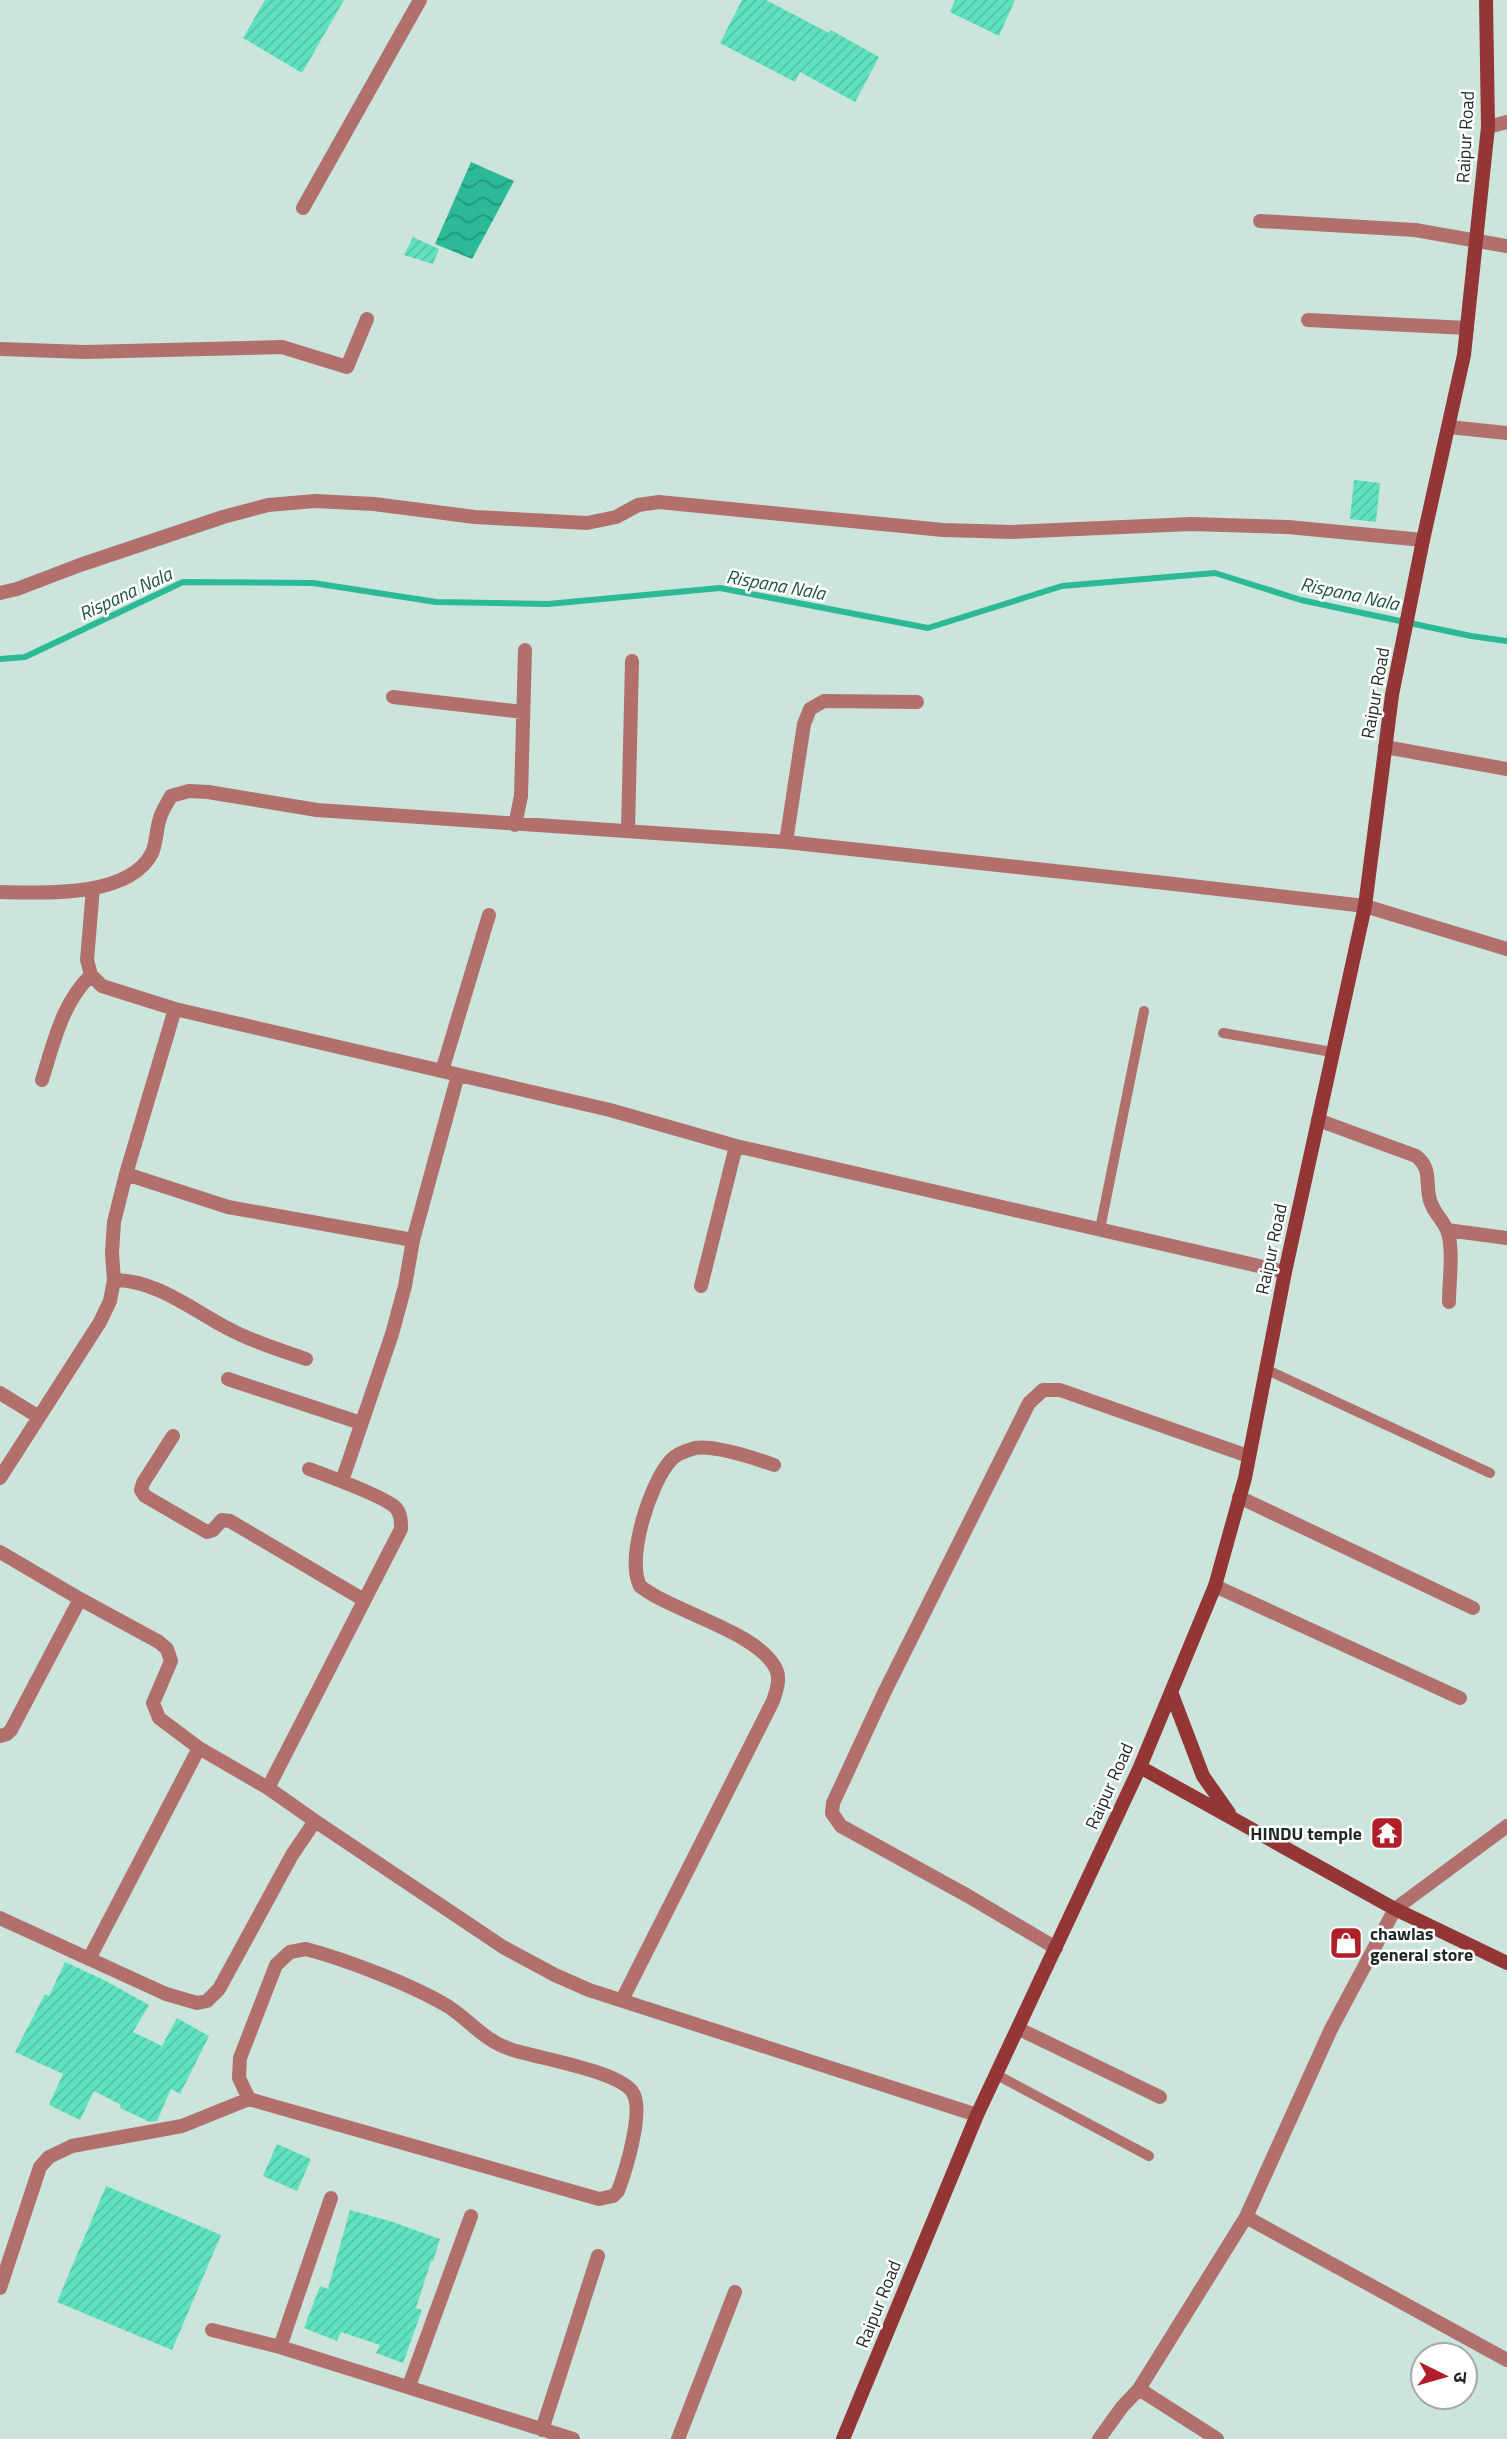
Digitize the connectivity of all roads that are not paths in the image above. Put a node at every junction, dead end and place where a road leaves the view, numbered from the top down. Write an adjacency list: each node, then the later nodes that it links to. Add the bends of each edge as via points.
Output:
1 (420, 0): 5 (street)
2 (1486, 0): 4 (main road, Raipur Road)
3 (1507, 122): 4 (street)
4 (1488, 127): 7 (main road, Raipur Road)
5 (303, 208)
6 (1260, 221): 7 (street, via 1415,230)
7 (1476, 240): 8 (street); 11 (main road, Raipur Road)
8 (1507, 246)
9 (367, 319): 12 (street, via 347,367 282,347 85,352)
10 (1308, 320): 11 (street)
11 (1467, 328): 13 (main road, Raipur Road)
12 (0, 349)
13 (1448, 427): 14 (street); 15 (main road, Raipur Road)
14 (1507, 433)
15 (1423, 540): 16 (street, via 1288,527 1191,524 943,530 659,502 587,523 315,501 268,505 223,517); 22 (main road, Raipur Road)
16 (0, 593)
17 (525, 650): 21 (street)
18 (632, 661): 25 (street)
19 (393, 697): 21 (street)
20 (917, 702): 26 (street, via 824,701 810,709)
21 (523, 712): 24 (street, via 521,796)
22 (1385, 747): 23 (street); 29 (main road, Raipur Road)
23 (1507, 769)
24 (514, 825): 25 (street); 27 (street, via 317,810 189,791 172,796 161,815 152,853 128,878)
25 (628, 830): 26 (street)
26 (786, 842): 29 (street)
27 (93, 888): 28 (street); 32 (street, via 87,960)
28 (0, 892)
29 (1365, 906): 31 (street); 36 (main road, Raipur Road)
30 (489, 915): 37 (street)
31 (1507, 948)
32 (91, 975): 33 (street, via 102,986); 39 (street, via 69,1002)
33 (175, 1009): 37 (street); 42 (street)
34 (1144, 1011): 43 (lane)
35 (1223, 1033): 36 (lane)
36 (1332, 1052): 40 (main road, Raipur Road)
37 (442, 1071): 38 (street)
38 (458, 1075): 41 (street, via 610,1110); 46 (street)
39 (43, 1080)
40 (1318, 1120): 44 (street, via 1424,1162 1433,1210); 47 (main road, Raipur Road)
41 (736, 1146): 43 (street); 49 (street)
42 (126, 1174): 46 (street, via 228,1207); 48 (street, via 114,1222)
43 (1100, 1229): 47 (street)
44 (1447, 1230): 45 (street); 50 (street)
45 (1507, 1238)
46 (413, 1240): 56 (street, via 392,1334)
47 (1285, 1272): 52 (main road, Raipur Road)
48 (114, 1280): 51 (street, via 146,1284 231,1331); 55 (street, via 100,1322)
49 (701, 1286)
50 (1449, 1302)
51 (306, 1359)
52 (1265, 1369): 58 (main road, Raipur Road); 61 (lane)
53 (228, 1379): 56 (street)
54 (0, 1393): 55 (street)
55 (39, 1417): 62 (street)
56 (361, 1423): 63 (street)
57 (173, 1436): 68 (street, via 143,1483 145,1496 207,1532 222,1520 230,1521)
58 (1248, 1456): 64 (main road, Raipur Road); 81 (street, via 1060,1390 1043,1390 1029,1403 833,1803 834,1819 855,1835)
59 (774, 1465): 84 (street, via 737,1453 696,1448 674,1457 659,1476 644,1521 636,1550 635,1575 640,1587 744,1640 765,1654 778,1678 772,1701)
60 (309, 1469): 63 (street)
61 (1490, 1473)
62 (0, 1478)
63 (342, 1481): 68 (street, via 394,1507 401,1516 396,1541)
64 (1239, 1497): 66 (main road, Raipur Road); 69 (street)
65 (0, 1552): 67 (street)
66 (1216, 1586): 70 (main road, Raipur Road); 71 (street)
67 (80, 1599): 72 (street, via 11,1730); 73 (street, via 167,1649 171,1661 154,1709 159,1718)
68 (364, 1600): 75 (street)
69 (1473, 1608)
70 (1171, 1692): 74 (main road, Raipur Road); 76 (main road, via 1203,1776)
71 (1460, 1699)
72 (0, 1736)
73 (199, 1748): 75 (street); 82 (street)
74 (1140, 1768): 76 (main road); 81 (main road, Raipur Road)
75 (268, 1788): 77 (street)
76 (1232, 1817): 79 (main road)
77 (315, 1821): 82 (street, via 219,1989 207,2000 197,2003 166,1994); 84 (street, via 503,1947 555,1976)
78 (1507, 1826): 79 (street)
79 (1395, 1909): 83 (main road); 93 (street, via 1331,2029)
80 (0, 1918): 82 (street)
81 (1056, 1948): 85 (main road, Raipur Road)
82 (89, 1959)
83 (1507, 1963)
84 (622, 2000): 89 (street)
85 (1019, 2029): 86 (main road, Raipur Road); 87 (street)
86 (997, 2075): 89 (main road, Raipur Road); 90 (lane)
87 (1160, 2097)
88 (249, 2099): 88 (street, via 239,2078 240,2058 276,1965 282,1956 306,1949 382,1976 449,2007 508,2049 618,2080 629,2086 638,2112 618,2191 599,2199); 95 (street, via 182,2126 72,2146 48,2157 40,2167)
89 (977, 2115): 105 (main road, Raipur Road)
90 (1149, 2156)
91 (331, 2198): 98 (street)
92 (471, 2216): 100 (street)
93 (1246, 2217): 99 (street); 101 (street)
94 (598, 2256): 102 (street)
95 (0, 2288)
96 (735, 2292): 104 (street)
97 (212, 2330): 98 (street)
98 (280, 2347): 100 (street)
99 (1507, 2360)
100 (409, 2386): 102 (street)
101 (1139, 2389): 106 (street); 107 (street)
102 (542, 2430): 103 (street)
103 (573, 2439)
104 (678, 2439)
105 (843, 2439)
106 (1099, 2439)
107 (1217, 2439)

